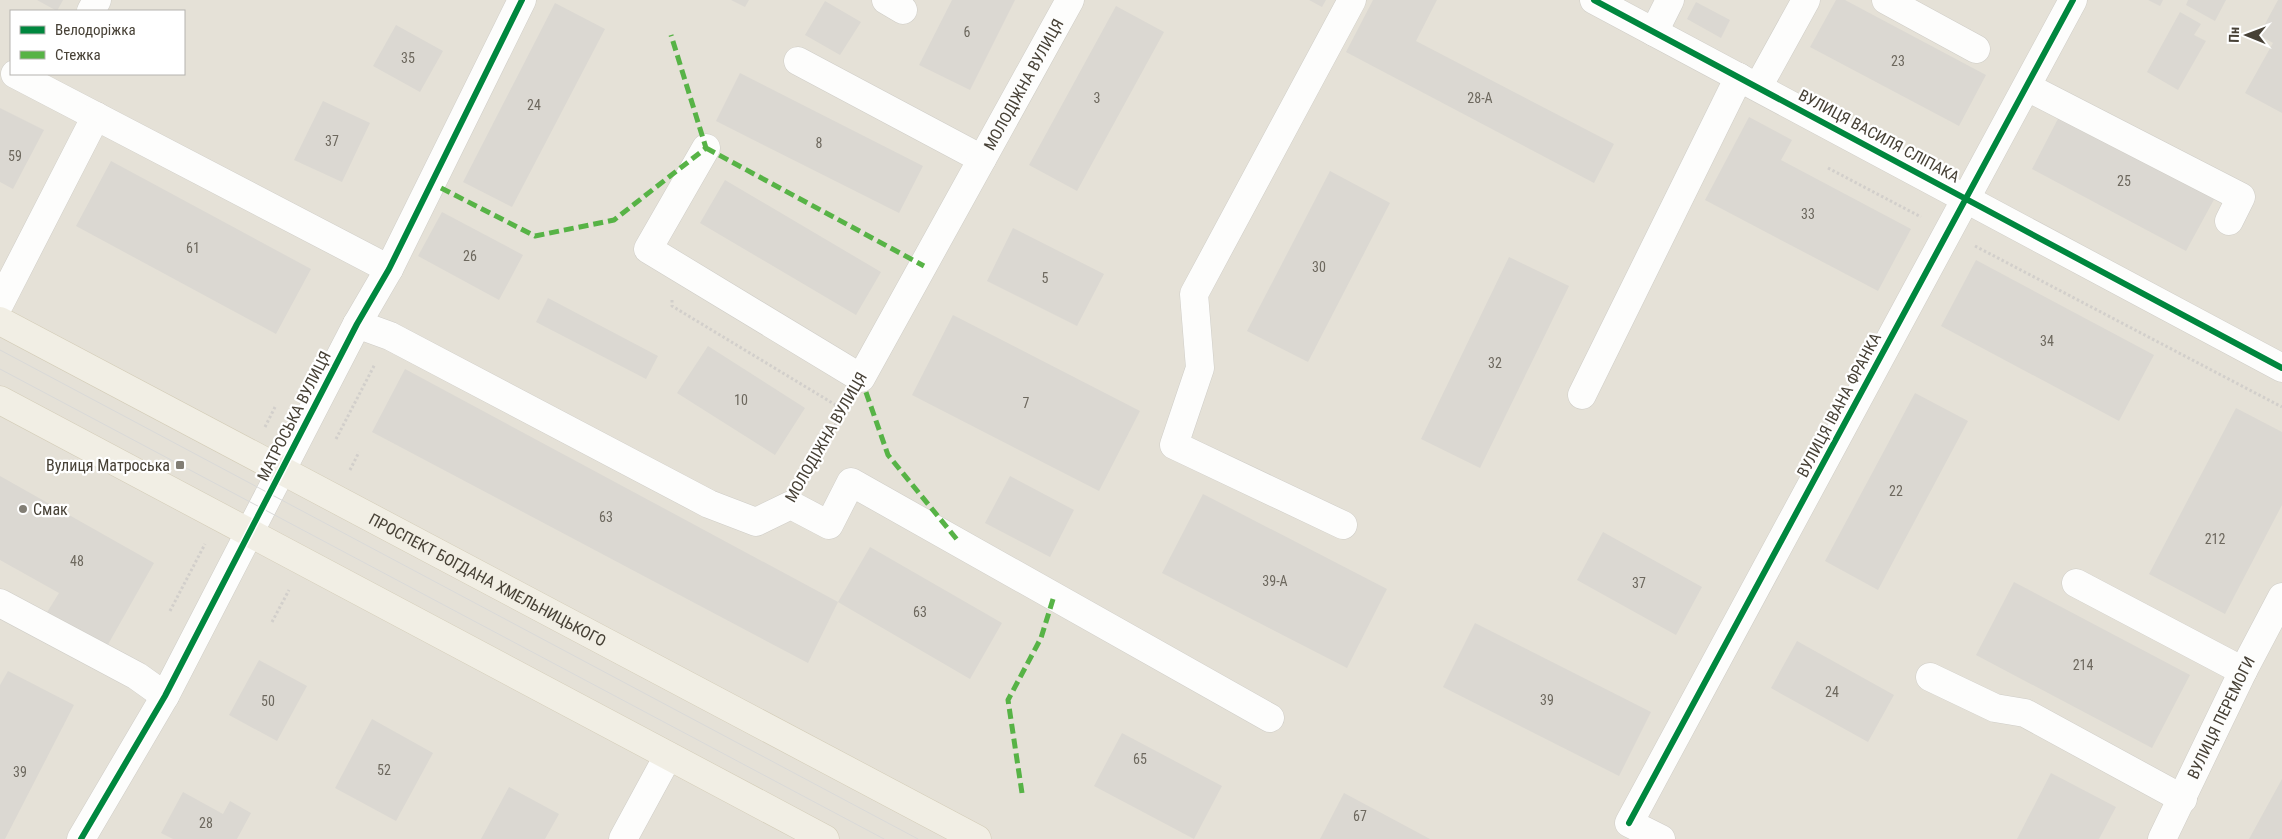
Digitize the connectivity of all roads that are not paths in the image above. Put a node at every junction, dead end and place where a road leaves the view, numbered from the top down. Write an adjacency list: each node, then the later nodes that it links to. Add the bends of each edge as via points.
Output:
1 (522, 0): 21 (street, МАТРОСЬКА ВУЛИЦЯ)
2 (1070, 0): 18 (street, МОЛОДІЖНА ВУЛИЦЯ)
3 (1352, 0): 29 (street, via 1194,294 1200,368 1174,445)
4 (1594, 0): 9 (street, ВУЛИЦЯ ВАСИЛЯ СЛІПАКА)
5 (1670, 0): 9 (street)
6 (1806, 0): 13 (street)
7 (1886, 0): 10 (street)
8 (2073, 0): 15 (street, ВУЛИЦЯ ІВАНА ФРАНКА)
9 (1654, 32): 13 (street, ВУЛИЦЯ ВАСИЛЯ СЛІПАКА)
10 (1976, 49)
11 (798, 61): 18 (street)
12 (21, 75): 14 (street)
13 (1748, 82): 19 (street, ВУЛИЦЯ ВАСИЛЯ СЛІПАКА); 26 (street)
14 (54, 83): 16 (street)
15 (2027, 86): 19 (street, ВУЛИЦЯ ІВАНА ФРАНКА); 20 (street, via 2240,197)
16 (96, 116): 21 (street); 22 (street)
17 (706, 148): 18 (street, МОЛОДІЖНА ВУЛИЦЯ, via 648,249 861,378)
18 (982, 159)
19 (1966, 198): 25 (street, ВУЛИЦЯ ВАСИЛЯ СЛІПАКА); 44 (street, ВУЛИЦЯ ІВАНА ФРАНКА, via 1628,823)
20 (2229, 220)
21 (389, 268): 24 (street, МАТРОСЬКА ВУЛИЦЯ)
22 (0, 303)
23 (0, 320): 28 (main road, ПРОСПЕКТ БОГДАНА ХМЕЛЬНИЦЬКОГО)
24 (356, 324): 28 (street, МАТРОСЬКА ВУЛИЦЯ); 37 (street, МОЛОДІЖНА ВУЛИЦЯ, via 390,336 709,504 756,522 791,504 829,525 852,482)
25 (2282, 368)
26 (1582, 395)
27 (0, 400): 30 (main road)
28 (281, 470): 30 (street, МАТРОСЬКА ВУЛИЦЯ); 43 (main road, ПРОСПЕКТ БОГДАНА ХМЕЛЬНИЦЬКОГО)
29 (1343, 525)
30 (249, 533): 36 (street, МАТРОСЬКА ВУЛИЦЯ); 38 (main road)
31 (2076, 583): 34 (street)
32 (2282, 598): 34 (street, ВУЛИЦЯ ПЕРЕМОГИ)
33 (3, 612): 36 (street, via 137,676)
34 (2243, 671): 39 (street, ВУЛИЦЯ ПЕРЕМОГИ)
35 (1930, 678): 39 (street, via 1995,708 2025,713)
36 (165, 696): 40 (street, МАТРОСЬКА ВУЛИЦЯ)
37 (1270, 718)
38 (668, 756): 41 (street); 42 (main road)
39 (2183, 799): 45 (street, ВУЛИЦЯ ПЕРЕМОГИ)
40 (81, 839)
41 (623, 839)
42 (825, 839)
43 (977, 839)
44 (1661, 839)
45 (2162, 839)

